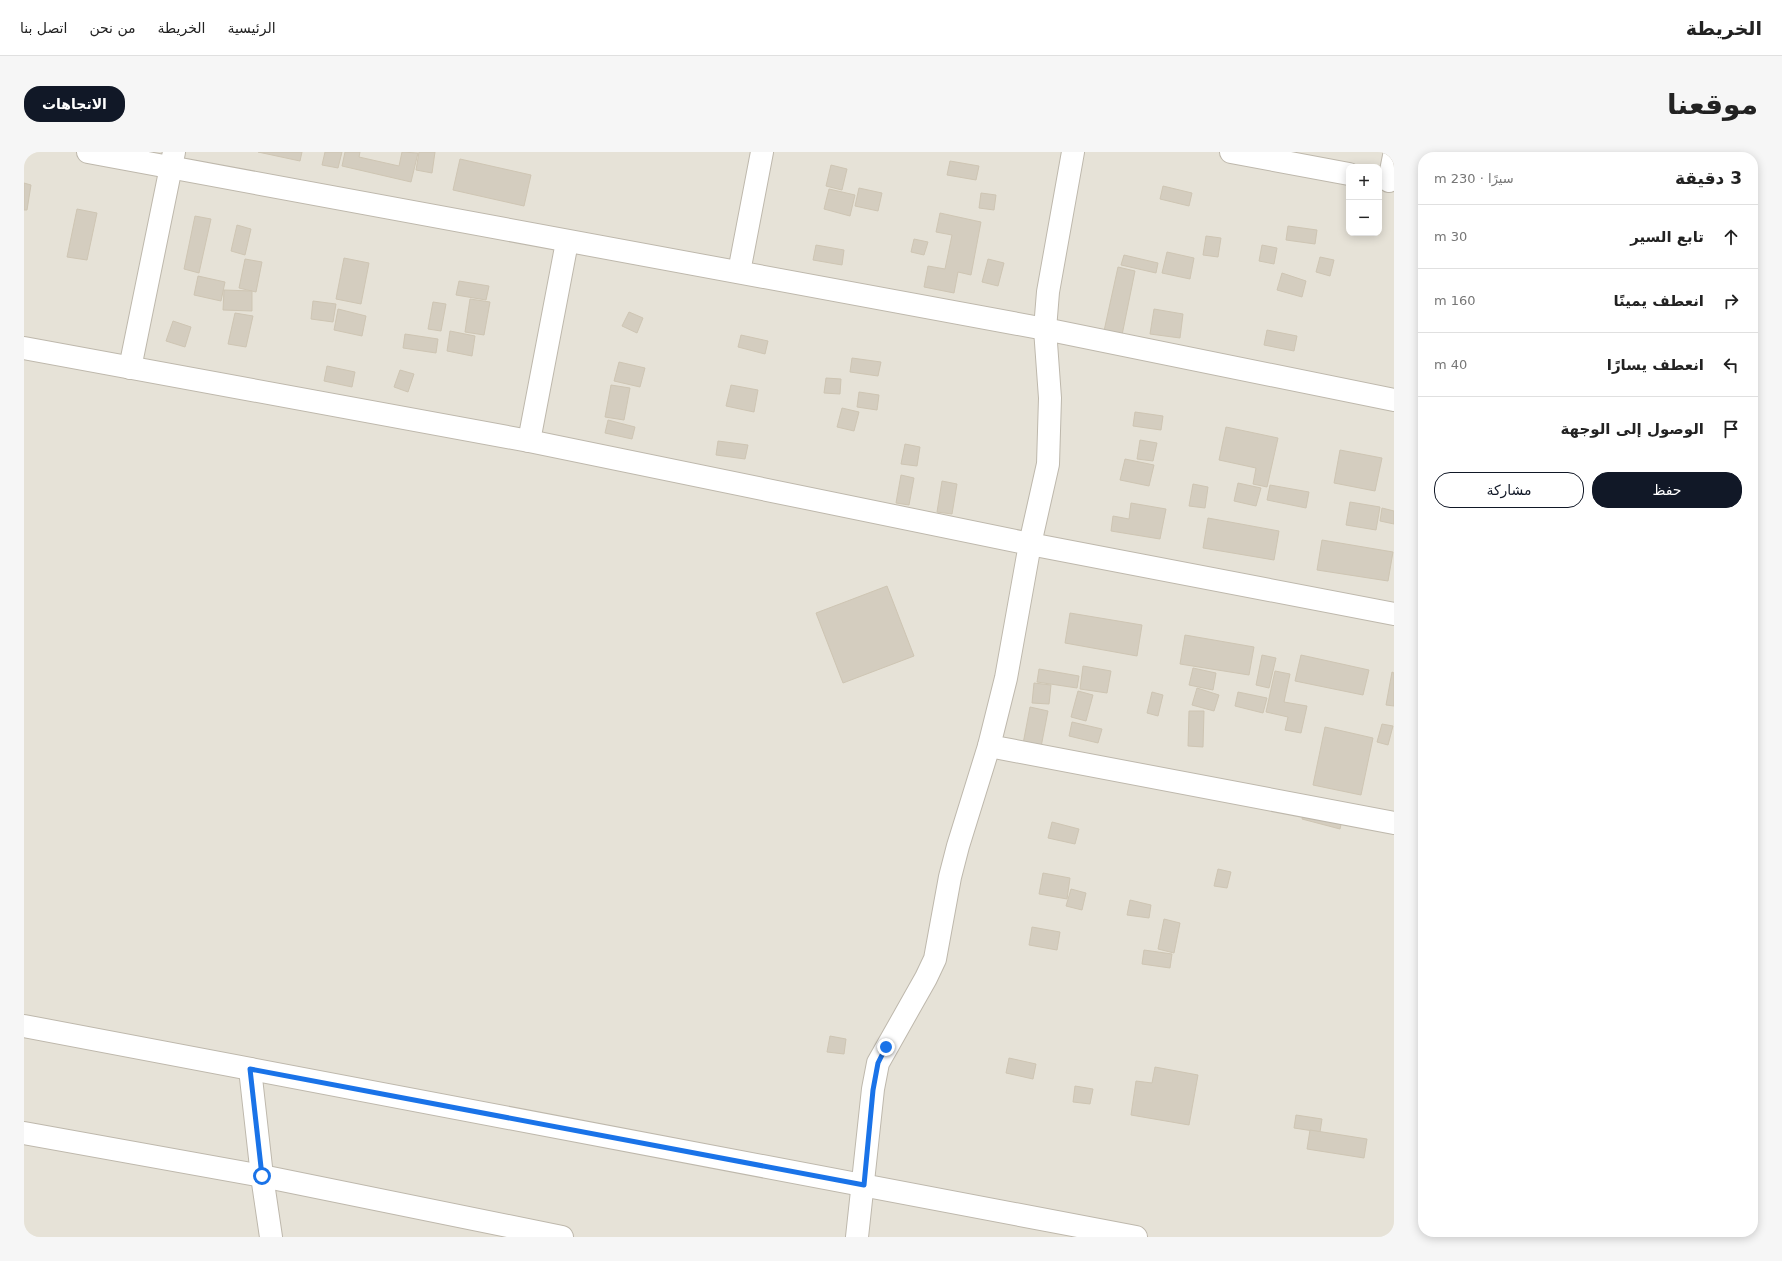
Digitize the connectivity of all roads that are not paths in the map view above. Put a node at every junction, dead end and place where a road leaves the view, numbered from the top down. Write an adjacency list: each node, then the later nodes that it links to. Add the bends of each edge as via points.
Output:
1 (88, 152): 6 (street)
2 (762, 152): 10 (street)
3 (1073, 152): 11 (street, via 1048,292)
4 (1231, 152): 7 (street)
5 (1394, 156): 8 (street)
6 (172, 160): 9 (street); 13 (street)
7 (1346, 173)
8 (1387, 181)
9 (567, 242): 10 (street); 15 (street)
10 (739, 272): 11 (street)
11 (1045, 329): 14 (street); 16 (street, via 1050,398 1048,464)
12 (24, 348): 13 (street)
13 (130, 368): 15 (street)
14 (1394, 400)
15 (529, 441): 16 (street)
16 (1030, 544): 17 (street); 18 (street, via 1006,678)
17 (1394, 614)
18 (989, 746): 19 (street); 24 (street, via 950,877 935,959 878,1063)
19 (1394, 823)
20 (24, 1026): 21 (street)
21 (250, 1069): 23 (street); 24 (street)
22 (24, 1133): 23 (street)
23 (262, 1176): 25 (street); 26 (street)
24 (864, 1185): 27 (street); 28 (street)
25 (271, 1237)
26 (562, 1237)
27 (857, 1237)
28 (1136, 1237)

